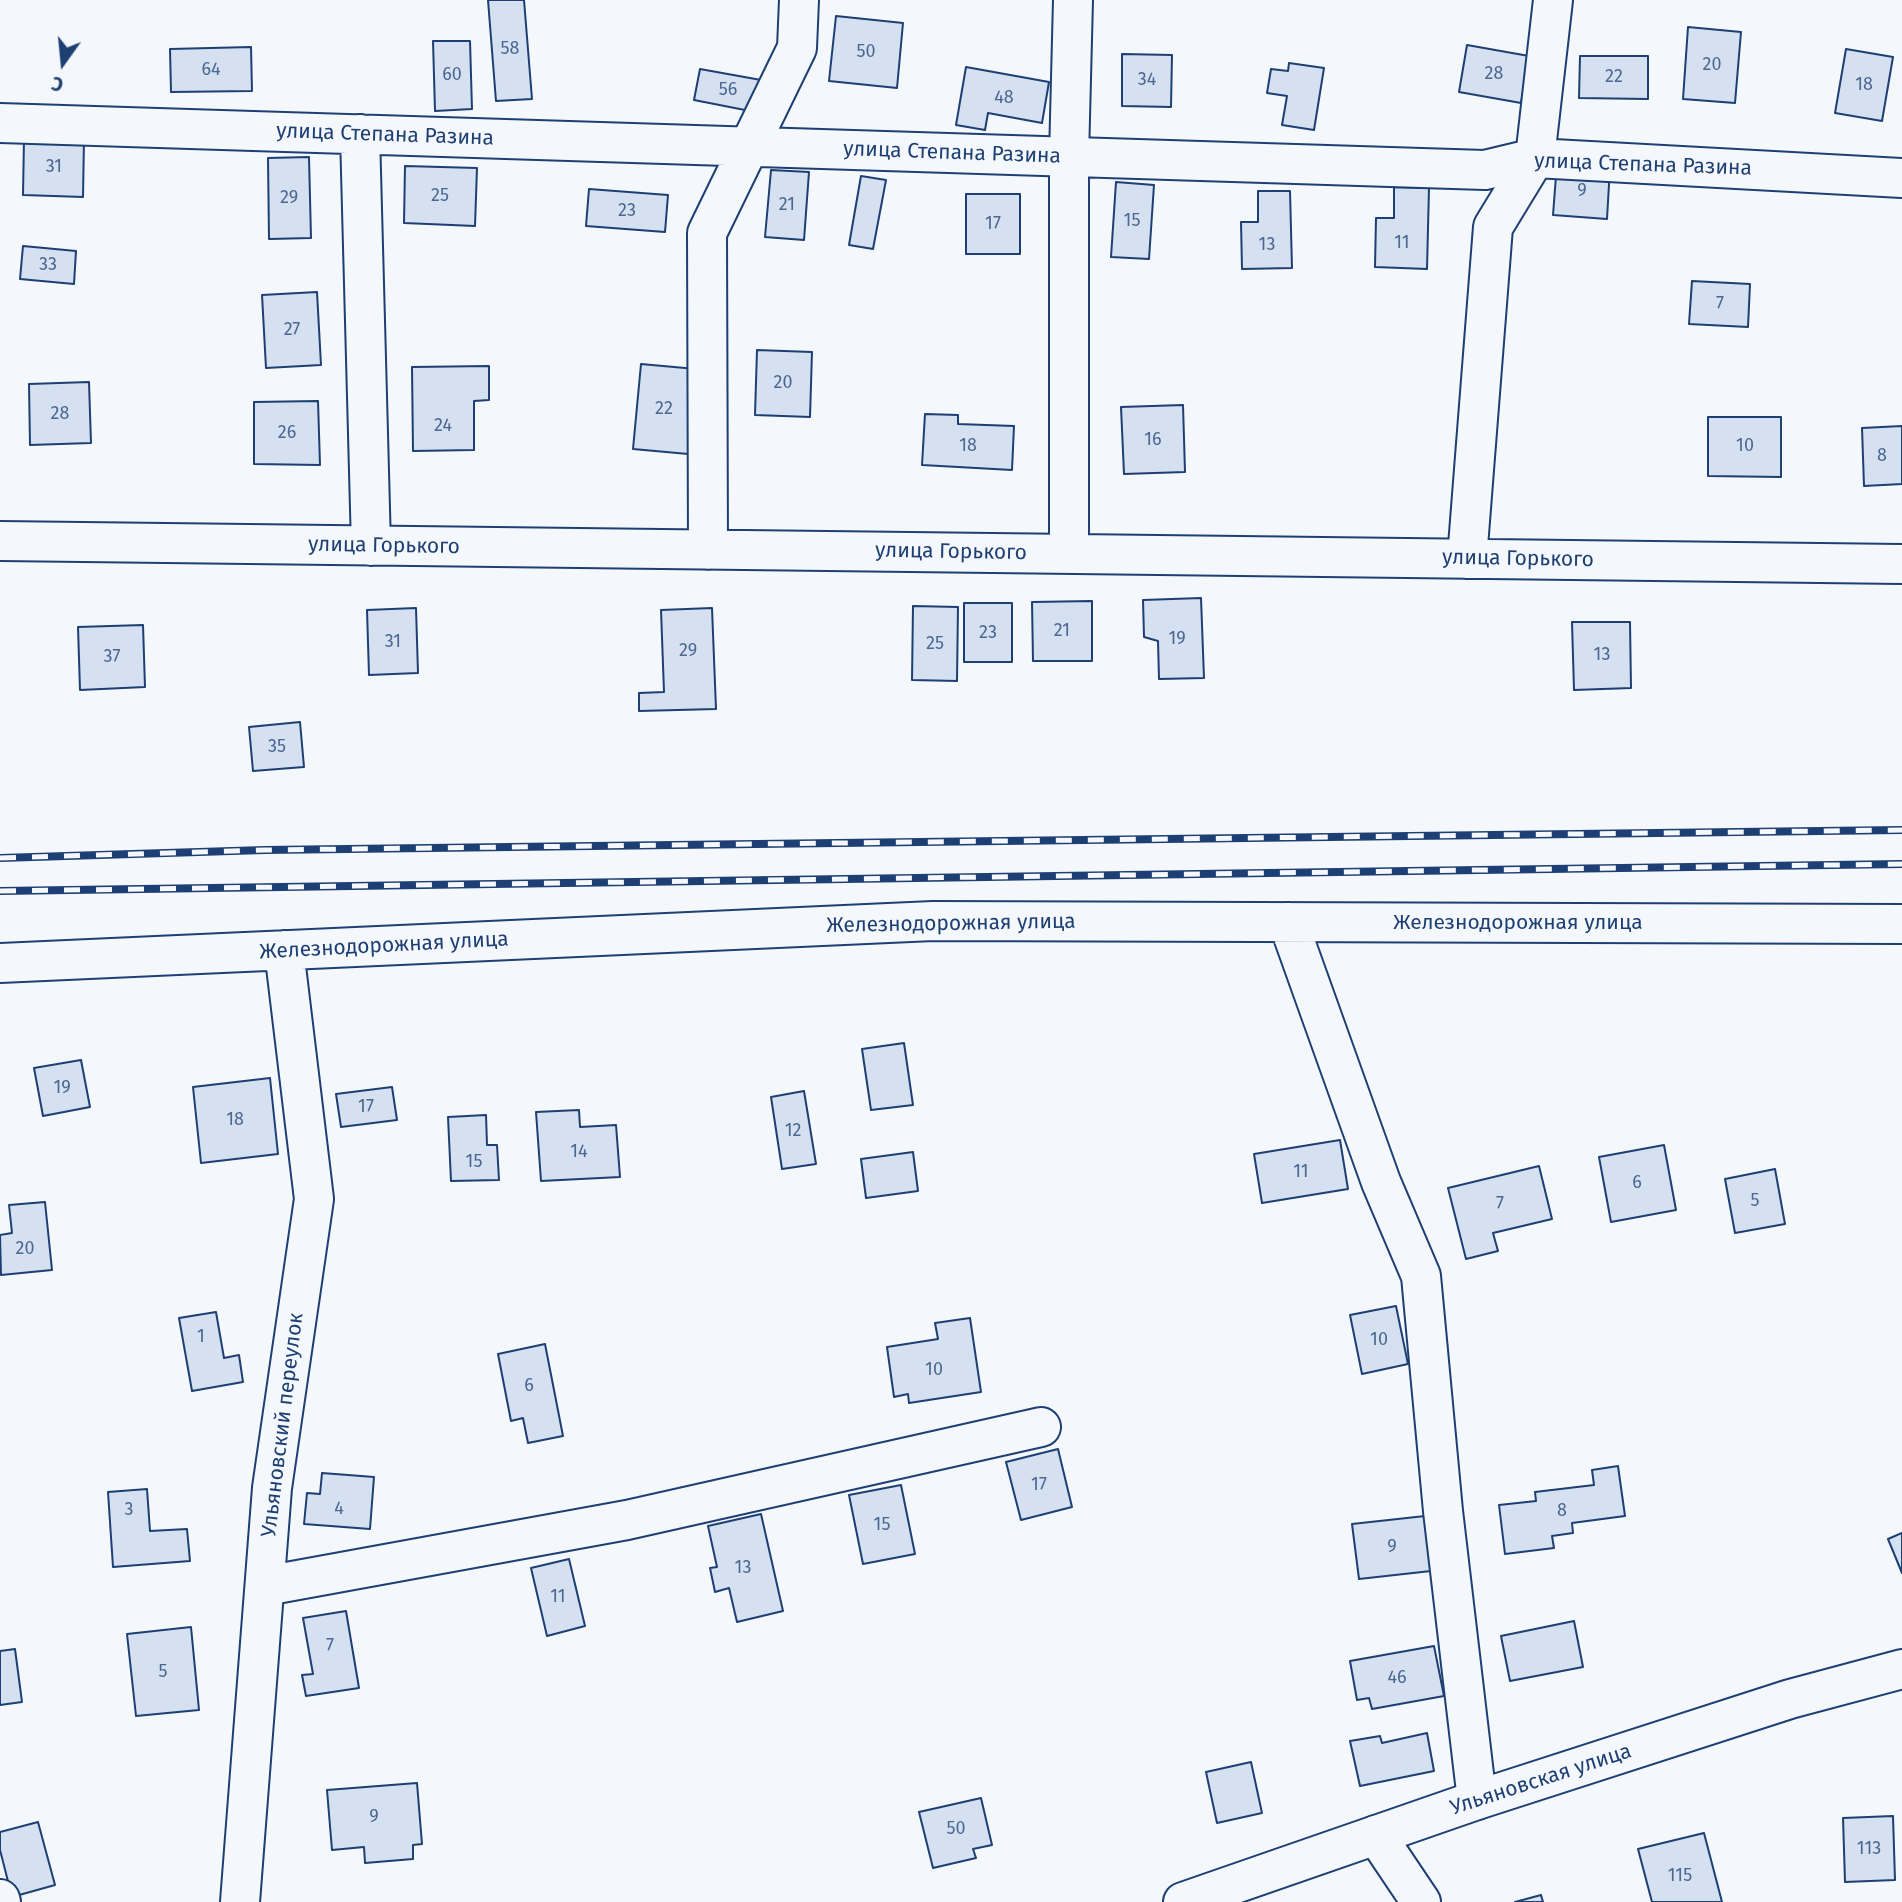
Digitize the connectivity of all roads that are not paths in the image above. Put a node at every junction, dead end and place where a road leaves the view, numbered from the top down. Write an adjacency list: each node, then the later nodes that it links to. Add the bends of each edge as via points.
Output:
1 (799, 0): 6 (street, via 797,47)
2 (1073, 0): 7 (street)
3 (1553, 0): 8 (street)
4 (0, 123): 5 (street, улица Степана Разина)
5 (360, 134): 6 (street, улица Степана Разина); 11 (street)
6 (749, 146): 7 (street, улица Степана Разина); 12 (street, via 707,233)
7 (1069, 157): 8 (street, улица Степана Разина, via 1485,170); 13 (street)
8 (1535, 158): 9 (street, улица Степана Разина); 14 (street, via 1493,227)
9 (1902, 178)
10 (0, 541): 11 (street, улица Горького)
11 (371, 545): 12 (street, улица Горького)
12 (708, 550): 13 (street, улица Горького)
13 (1069, 554): 14 (street, улица Горького)
14 (1466, 559): 15 (street, улица Горького)
15 (1902, 564)
16 (1288, 922): 17 (street, Железнодорожная улица); 18 (street, Железнодорожная улица, via 933,921); 23 (street, via 1381,1182 1422,1276 1443,1511)
17 (1902, 924)
18 (284, 950): 19 (street, Железнодорожная улица); 21 (street, Ульяновский переулок, via 314,1199 272,1488)
19 (0, 963)
20 (1041, 1427): 21 (street, via 627,1520)
21 (265, 1586): 25 (street, Ульяновский переулок)
22 (1902, 1669): 23 (street, Ульяновская улица, via 1790,1699)
23 (1477, 1800): 24 (street, Ульяновская улица)
24 (1376, 1835): 26 (street, Ульяновская улица); 27 (street)
25 (240, 1902)
26 (1183, 1902)
27 (1421, 1902)

